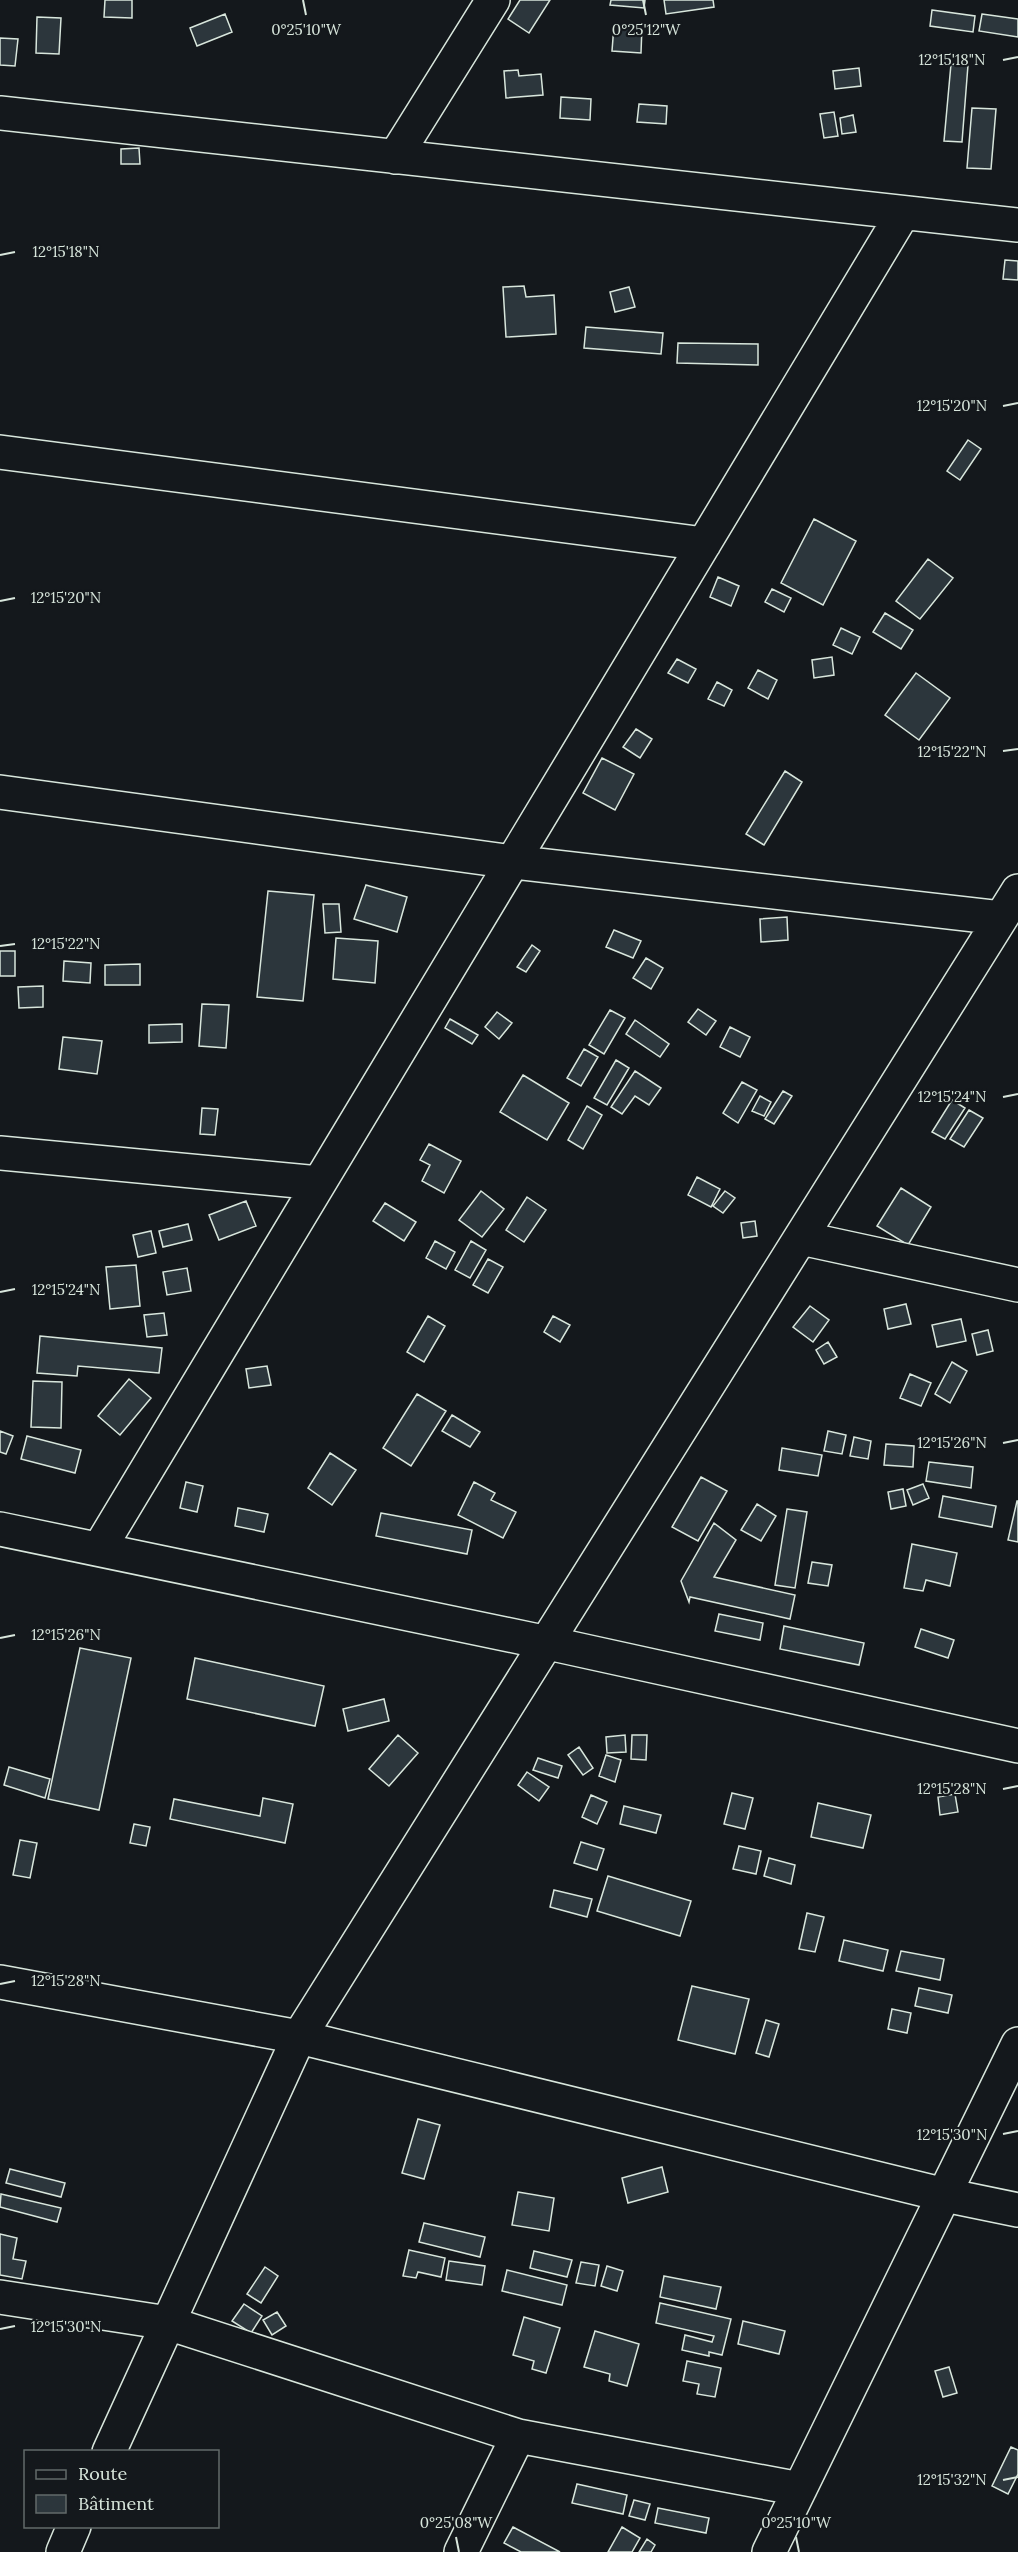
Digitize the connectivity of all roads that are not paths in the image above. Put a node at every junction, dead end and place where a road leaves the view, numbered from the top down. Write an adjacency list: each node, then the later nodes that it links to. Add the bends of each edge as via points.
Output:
1 (493, 0): 3 (street)
2 (0, 113): 3 (street)
3 (395, 157): 4 (street)
4 (903, 213): 5 (street); 7 (street)
5 (1018, 225)
6 (0, 452): 7 (street)
7 (704, 544): 9 (street)
8 (0, 792): 9 (street)
9 (513, 862): 10 (street); 12 (street)
10 (1010, 904): 13 (street)
11 (0, 1153): 12 (street)
12 (320, 1183): 16 (street)
13 (801, 1238): 14 (street); 17 (street)
14 (1018, 1285)
15 (0, 1529): 16 (street)
16 (99, 1549): 17 (street)
17 (548, 1643): 18 (street); 20 (street)
18 (1018, 1746)
19 (0, 1982): 20 (street)
20 (299, 2037): 22 (street); 25 (street)
21 (1018, 2044): 22 (street)
22 (945, 2195): 23 (street); 28 (street)
23 (1018, 2211)
24 (0, 2297): 25 (street)
25 (168, 2323): 26 (street); 27 (street)
26 (518, 2436): 28 (street); 31 (street)
27 (109, 2450)
28 (800, 2489): 32 (street)
29 (73, 2528): 30 (street)
30 (63, 2552)
31 (461, 2552)
32 (769, 2552)

